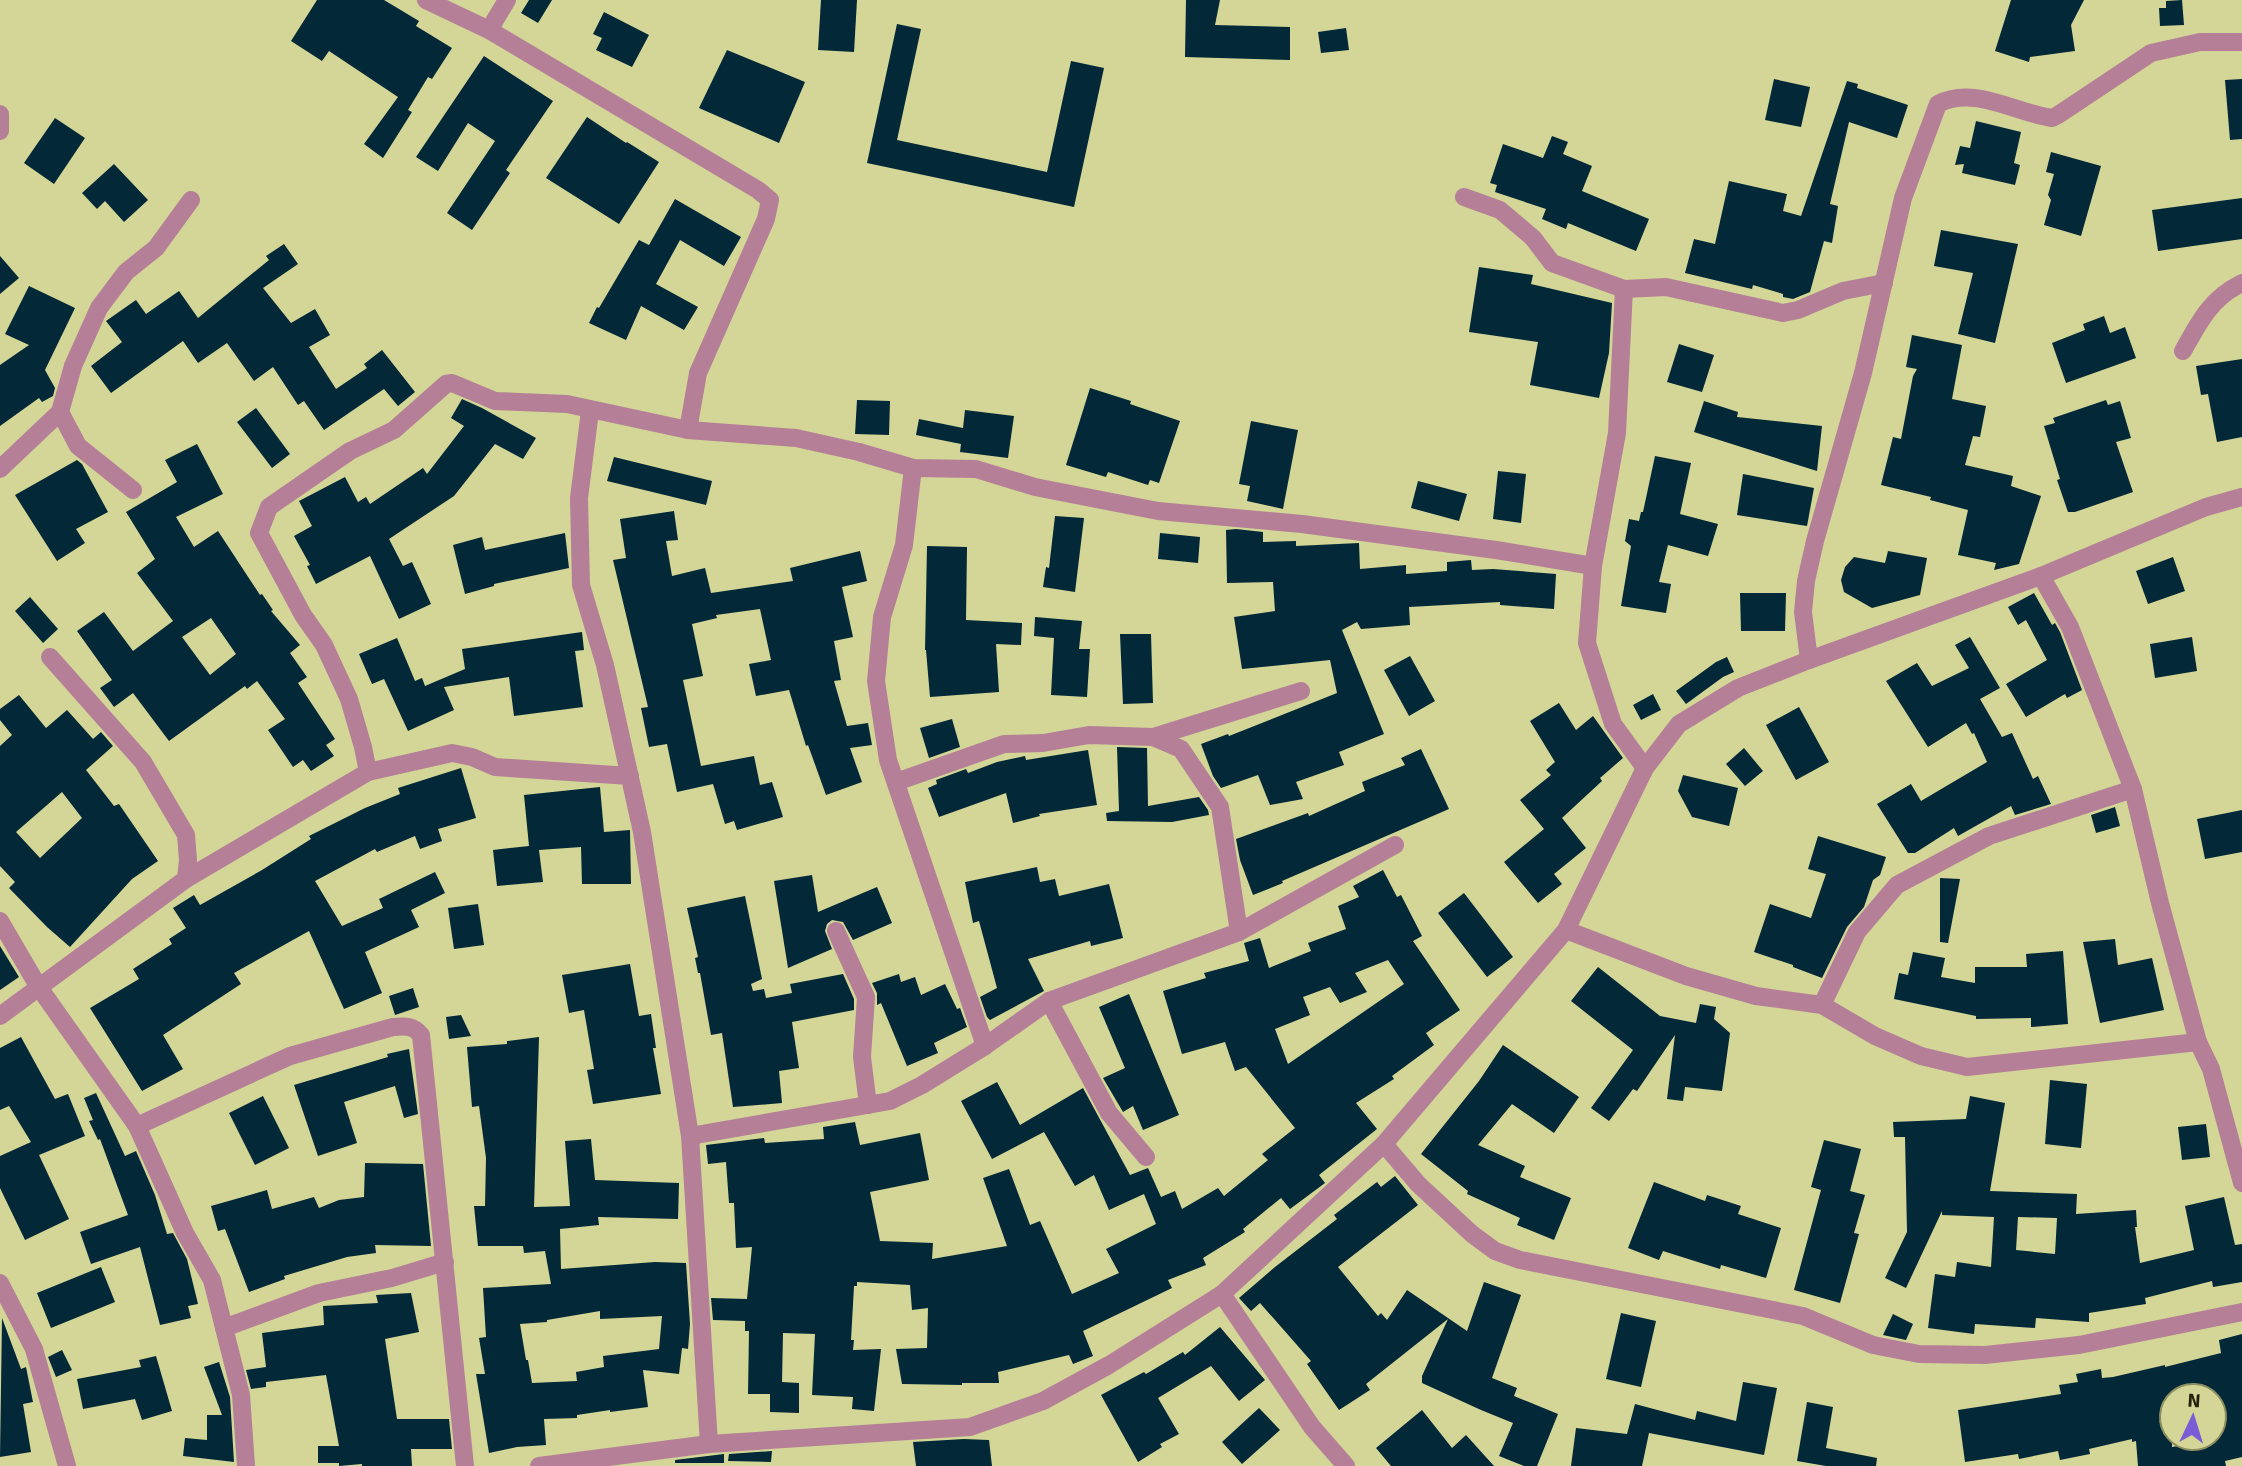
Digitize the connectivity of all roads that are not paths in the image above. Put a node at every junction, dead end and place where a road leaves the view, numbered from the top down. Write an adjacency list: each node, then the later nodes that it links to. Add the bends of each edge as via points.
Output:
1 (426, 0): 3 (street)
2 (507, 0): 3 (street)
3 (489, 30): 15 (street, via 770,200 766,219 698,373)
4 (2242, 42): 9 (street, via 2200,42 2151,53 2052,117 1966,96 1938,104 1903,198)
5 (0, 114): 6 (street)
6 (0, 131)
7 (1464, 197): 11 (street, via 1500,210 1552,263)
8 (191, 200): 14 (street, via 156,248 126,272 99,308 73,366)
9 (1884, 283): 11 (street, via 1843,290 1783,313 1666,287); 23 (street, via 1806,581 1803,612)
10 (2242, 283): 12 (street, via 2224,292 2202,317)
11 (1624, 289): 20 (street, via 1617,433)
12 (2183, 351)
13 (590, 411): 15 (street); 27 (street, via 567,404 495,401 446,384 394,430 350,450 269,507 259,533 324,645 349,699); 28 (street, via 579,498 582,585)
14 (60, 412): 17 (street); 18 (street, via 78,446)
15 (688, 430): 16 (street, via 796,438)
16 (913, 468): 20 (street, via 975,469 1035,487 1158,511 1302,524); 29 (street, via 904,545 882,617 876,681 888,760)
17 (0, 469)
18 (133, 490)
19 (2242, 497): 21 (street, via 2206,506)
20 (1593, 566): 26 (street, via 1587,643 1613,724)
21 (2041, 576): 23 (street); 30 (street, via 2070,627)
22 (50, 657): 32 (street, via 148,771 186,835)
23 (1809, 660): 26 (street, via 1738,688 1679,724)
24 (1301, 691): 25 (street)
25 (1153, 737): 29 (street, via 1089,735 1004,744); 36 (street, via 1181,750 1220,807)
26 (1645, 768): 35 (street)
27 (368, 772): 28 (street, via 452,753 495,767); 32 (street)
28 (630, 776): 45 (street)
29 (896, 782): 42 (street)
30 (2133, 789): 39 (street, via 1989,836 1897,885 1857,932); 41 (street)
31 (1395, 845): 36 (street)
32 (186, 879): 37 (street)
33 (0, 922): 37 (street)
34 (836, 930): 43 (street, via 866,997 862,1057)
35 (1566, 930): 39 (street, via 1686,976 1756,996); 46 (street)
36 (1239, 932): 38 (street)
37 (38, 986): 40 (street); 44 (street)
38 (1049, 1001): 42 (street); 47 (street, via 1109,1113)
39 (1822, 1005): 41 (street, via 1875,1037 1967,1068)
40 (0, 1016)
41 (2198, 1042): 48 (street, via 2211,1069)
42 (985, 1046): 43 (street, via 922,1085 890,1101)
43 (868, 1105): 45 (street)
44 (137, 1126): 49 (street, via 290,1056 393,1027 417,1029); 53 (street, via 185,1233 212,1280)
45 (690, 1136): 54 (street)
46 (1384, 1144): 51 (street); 52 (street, via 1418,1184 1495,1251 1533,1263 1803,1316 1896,1350 1984,1355 2079,1345)
47 (1146, 1157)
48 (2242, 1183)
49 (445, 1262): 53 (street, via 319,1293); 58 (street)
50 (0, 1283): 56 (street, via 34,1349)
51 (1222, 1294): 54 (street, via 1043,1401 970,1427); 60 (street, via 1312,1427)
52 (2242, 1312)
53 (224, 1328): 57 (street, via 241,1395)
54 (709, 1444): 55 (street)
55 (592, 1462): 59 (street)
56 (67, 1466)
57 (246, 1466)
58 (465, 1466)
59 (539, 1466)
60 (1346, 1466)

